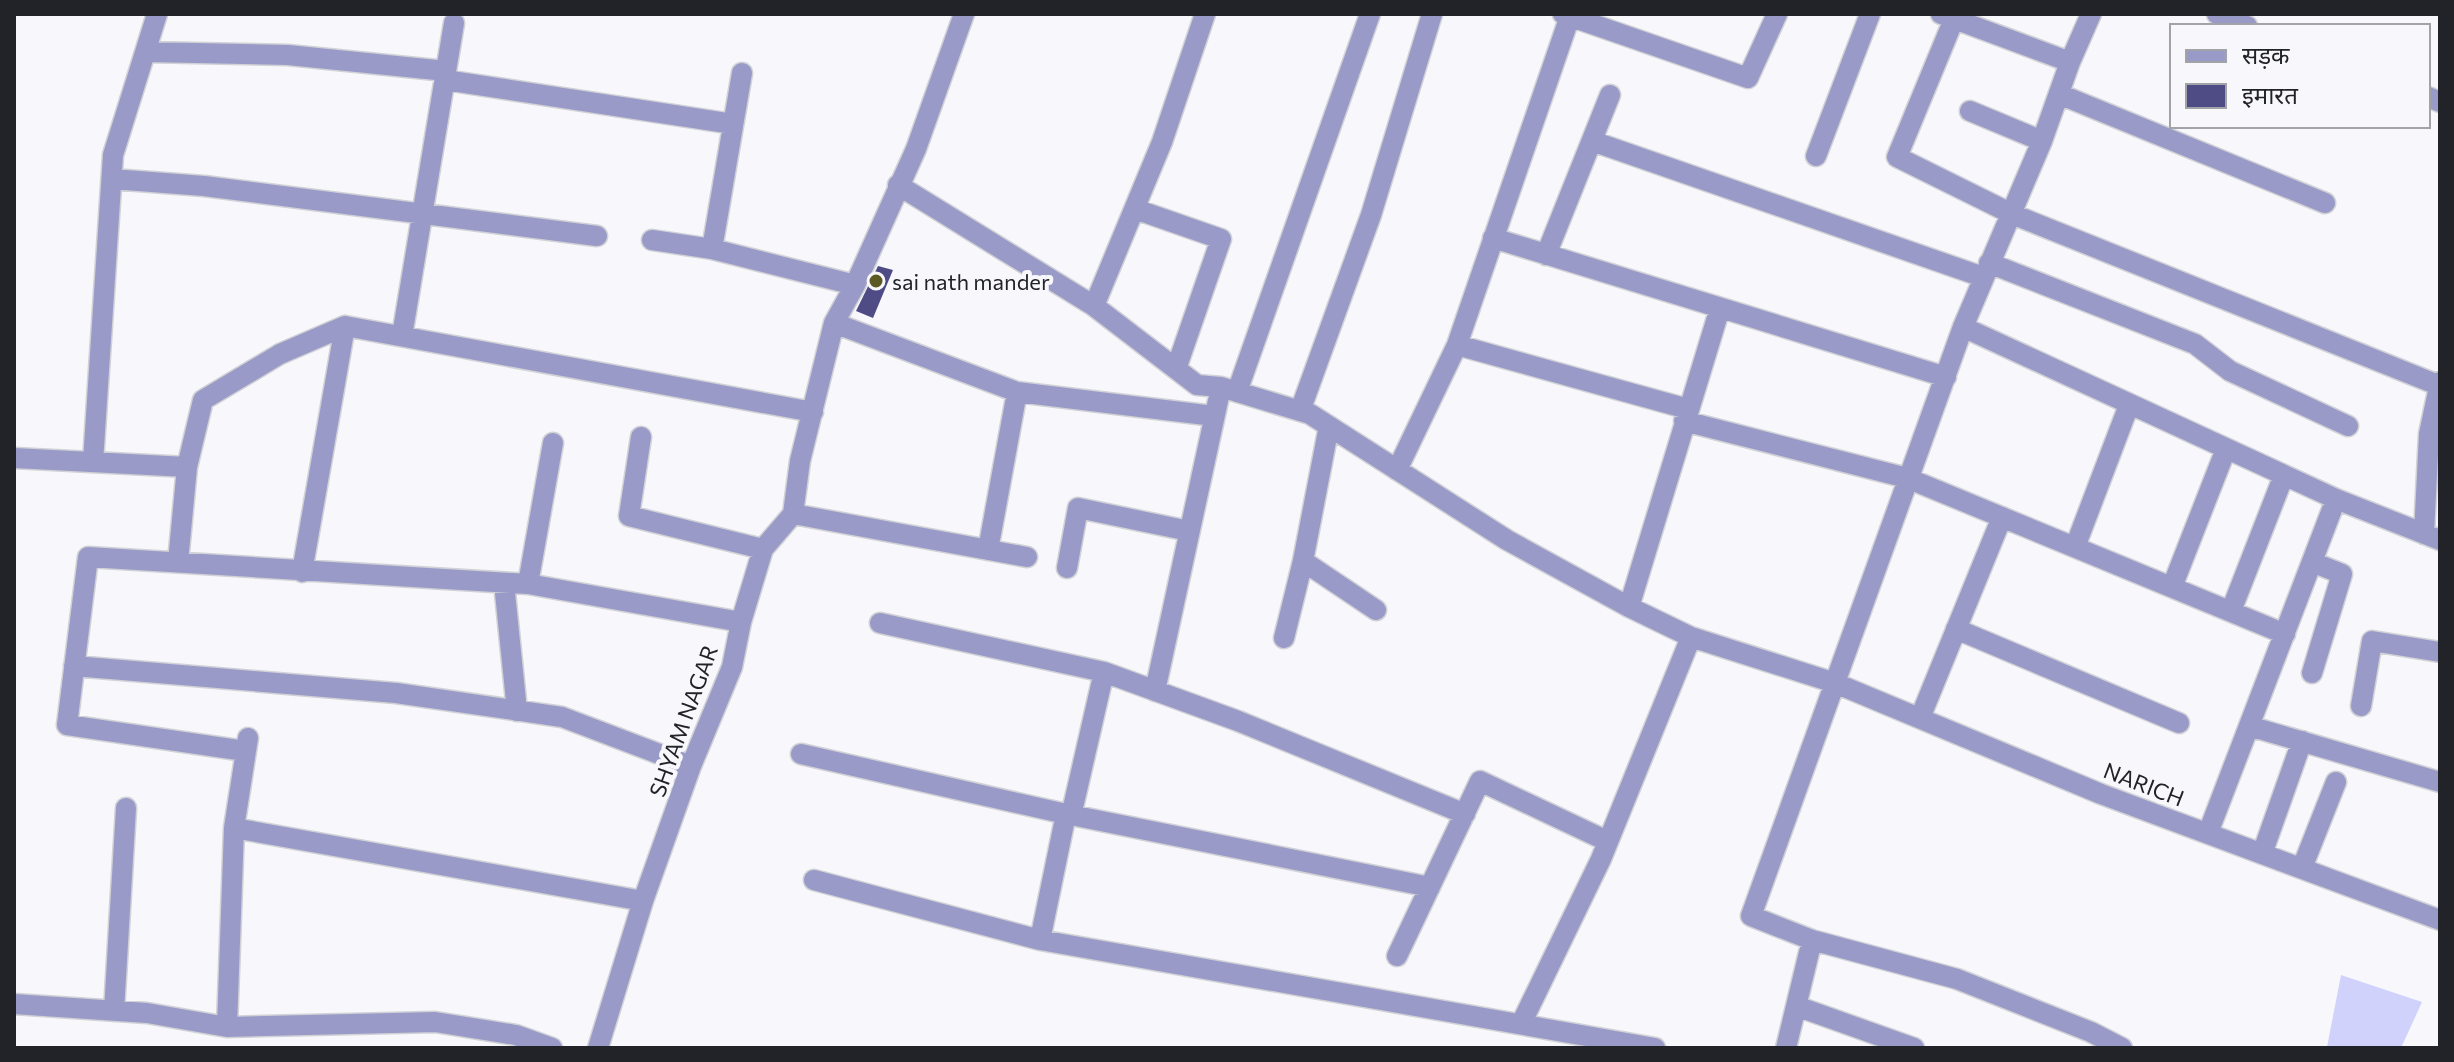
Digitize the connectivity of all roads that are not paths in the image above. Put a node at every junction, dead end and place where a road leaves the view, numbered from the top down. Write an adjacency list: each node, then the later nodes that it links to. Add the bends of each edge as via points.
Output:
1 (157, 14): 14 (street)
2 (964, 14): 26 (street)
3 (1205, 14): 28 (street)
4 (1370, 14): 48 (street)
5 (1432, 14): 51 (street, via 1371,215)
6 (1777, 14): 10 (street, via 1748,78)
7 (1870, 14): 24 (street)
8 (2091, 14): 15 (street)
9 (2217, 14): 13 (street)
10 (1567, 15): 32 (street)
11 (1948, 17): 15 (street); 29 (street, via 1897,157)
12 (454, 23): 17 (street)
13 (2242, 24)
14 (146, 52): 17 (street, via 288,55); 25 (street, via 113,155)
15 (2070, 62): 18 (street)
16 (742, 73): 21 (street)
17 (445, 76): 21 (street); 30 (street)
18 (2059, 94): 23 (street); 27 (street)
19 (1610, 95): 22 (street)
20 (1970, 111): 23 (street)
21 (733, 124): 34 (street)
22 (1592, 141): 35 (street); 36 (street)
23 (2042, 141): 29 (street)
24 (1816, 156)
25 (112, 179): 30 (street); 61 (street)
26 (898, 185): 37 (street); 38 (street, NARICH)
27 (2325, 203)
28 (1135, 209): 38 (street); 45 (street, via 1221,239)
29 (2012, 214): 36 (street); 47 (street)
30 (422, 216): 31 (street); 43 (street)
31 (597, 236)
32 (1493, 238): 35 (street); 44 (street)
33 (652, 240): 34 (street)
34 (712, 249): 37 (street)
35 (1546, 255): 39 (street)
36 (1986, 270): 42 (street); 56 (street, via 2195,344 2230,371)
37 (855, 285): 40 (street)
38 (1094, 306): 45 (street, NARICH)
39 (1720, 308): 46 (street); 53 (street)
40 (834, 323): 49 (street); 52 (street)
41 (345, 326): 43 (street); 62 (street, via 280,354 203,400); 79 (street)
42 (1963, 327): 46 (street); 50 (street)
43 (402, 336): 52 (street)
44 (1457, 345): 53 (street); 63 (street)
45 (1176, 369): 48 (street, NARICH, via 1197,385)
46 (1946, 377): 65 (street)
47 (2439, 384): 70 (street, via 2429,434)
48 (1229, 389): 51 (street, NARICH); 54 (street)
49 (1017, 392): 54 (street); 73 (street)
50 (2129, 405): 59 (street); 71 (street)
51 (1300, 411): 55 (street, NARICH)
52 (813, 412): 67 (street)
53 (1686, 415): 65 (street); 83 (street)
54 (1214, 416): 69 (street)
55 (1329, 426): 63 (street, NARICH); 75 (street)
56 (2348, 426)
57 (641, 437): 72 (street, via 629,516)
58 (553, 443): 81 (street)
59 (2226, 449): 64 (street); 82 (street)
60 (14, 458): 61 (street)
61 (93, 462): 62 (street)
62 (187, 467): 76 (street)
63 (1397, 470): 83 (street, NARICH, via 1507,540)
64 (2284, 475): 66 (street); 85 (street)
65 (1907, 478): 68 (street); 96 (street)
66 (2336, 499): 70 (street); 77 (street)
67 (793, 514): 72 (street, SHYAM NAGAR); 73 (street)
68 (2002, 517): 71 (street); 88 (street)
69 (1189, 531): 78 (street, via 1078,508); 97 (street)
70 (2432, 537)
71 (2075, 547): 82 (street)
72 (763, 549): 86 (street, SHYAM NAGAR)
73 (988, 550): 74 (street)
74 (1027, 557)
75 (1303, 561): 84 (street); 91 (street)
76 (178, 562): 79 (street); 93 (street, via 88,557)
77 (2312, 562): 89 (street); 95 (street, via 2342,574)
78 (1067, 568)
79 (302, 572): 80 (street)
80 (504, 583): 81 (street); 99 (street)
81 (528, 584): 86 (street)
82 (2172, 587): 85 (street)
83 (1629, 607): 90 (street, NARICH)
84 (1376, 610)
85 (2231, 611): 89 (street)
86 (741, 622): 105 (street, SHYAM NAGAR, via 732,667)
87 (880, 623): 94 (street)
88 (1956, 629): 100 (street); 101 (street)
89 (2285, 634): 102 (street)
90 (1691, 637): 96 (street, NARICH); 113 (street)
91 (1284, 638)
92 (2440, 652): 98 (street, via 2372,641)
93 (74, 666): 99 (street, via 396,693); 111 (street, via 67,725 246,745)
94 (1104, 672): 97 (street); 110 (street)
95 (2312, 673)
96 (1835, 683): 100 (street, NARICH); 121 (street, via 1751,916)
97 (1155, 691): 109 (street)
98 (2361, 706)
99 (517, 711): 105 (street, via 562,717)
100 (1920, 718): 112 (street, NARICH)
101 (2179, 723)
102 (2249, 726): 103 (street); 112 (street)
103 (2302, 741): 107 (street); 114 (street)
104 (801, 754): 110 (street)
105 (691, 766): 118 (street, SHYAM NAGAR)
106 (2336, 782): 115 (street)
107 (2440, 782)
108 (126, 808): 125 (street)
109 (1465, 814): 113 (street, via 1480,781); 117 (street)
110 (1069, 815): 117 (street); 120 (street)
111 (234, 828): 118 (street); 127 (street)
112 (2208, 833): 114 (street, NARICH)
113 (1607, 841): 126 (street)
114 (2262, 854): 115 (street, NARICH)
115 (2302, 868): 119 (street, NARICH)
116 (814, 880): 120 (street)
117 (1430, 887): 122 (street)
118 (643, 901): 129 (street, SHYAM NAGAR)
119 (2440, 920)
120 (1040, 940): 126 (street)
121 (1812, 940): 124 (street); 133 (street, via 1957,979)
122 (1397, 956)
123 (14, 1004): 125 (street)
124 (1796, 1006): 131 (street); 132 (street)
125 (114, 1011): 127 (street)
126 (1521, 1024): 130 (street)
127 (227, 1027): 128 (street, via 435,1022 516,1035)
128 (552, 1048)
129 (598, 1048)
130 (1655, 1048)
131 (1786, 1048)
132 (1914, 1048)
133 (2122, 1048)

